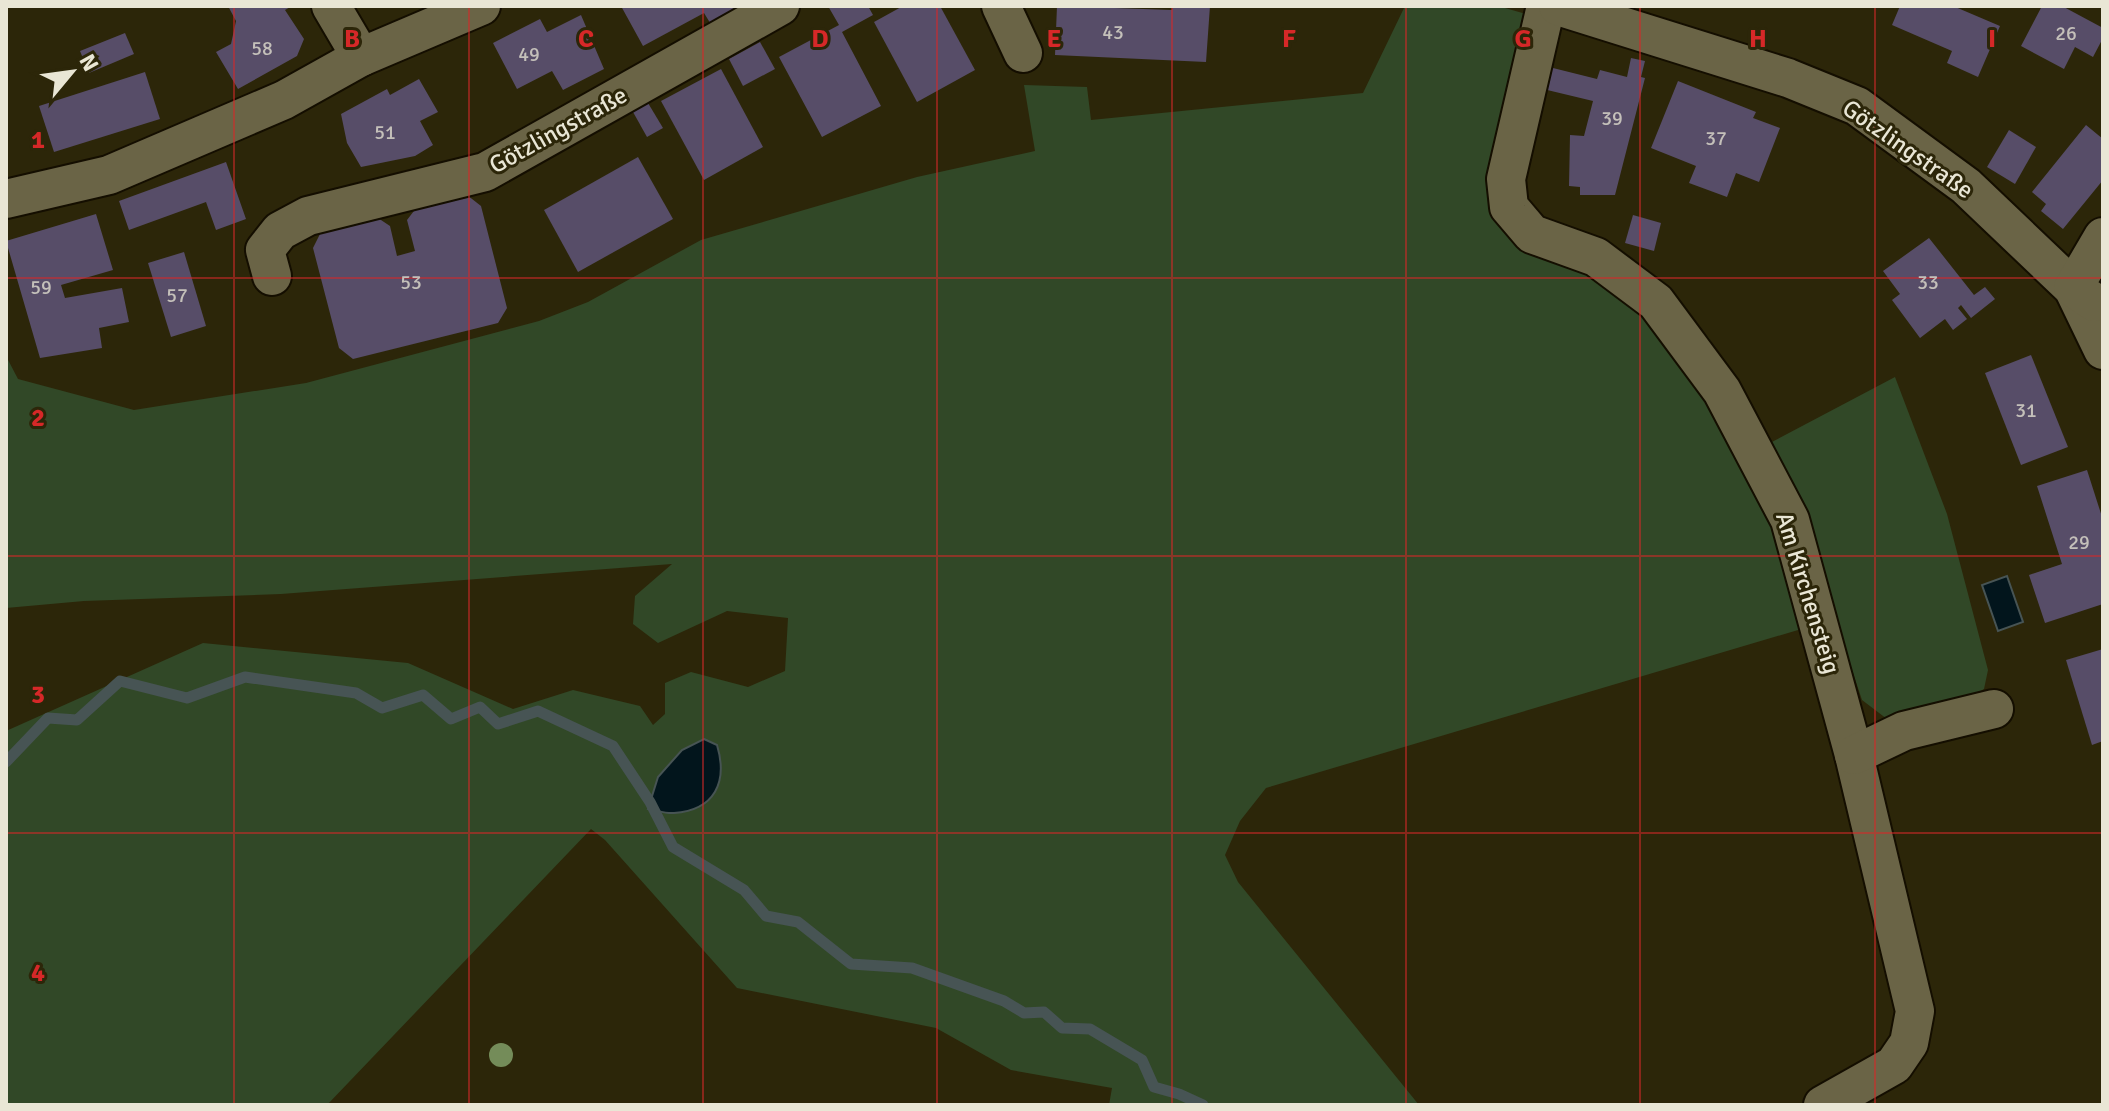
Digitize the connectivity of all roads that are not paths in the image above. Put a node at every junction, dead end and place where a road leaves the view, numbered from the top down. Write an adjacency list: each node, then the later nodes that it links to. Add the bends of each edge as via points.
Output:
1 (331, 6): 8 (street)
2 (481, 6): 8 (street)
3 (780, 6): 11 (street, Götzlingstraße, via 485,172 294,223 265,250)
4 (1001, 6): 7 (street)
5 (1546, 6): 15 (street, Am Kirchensteig, via 1506,179 1509,207 1532,234 1596,257 1656,302 1722,391 1790,520)
6 (1558, 6): 12 (street, Götzlingstraße, via 1788,78 1857,106 1966,186)
7 (1023, 53)
8 (361, 57): 9 (street, via 284,100 109,175)
9 (6, 199)
10 (2103, 237): 12 (street)
11 (272, 276)
12 (2088, 298): 13 (street, Götzlingstraße)
13 (2103, 350)
14 (1994, 709): 15 (street, via 1904,731)
15 (1854, 755): 16 (street, Am Kirchensteig, via 1915,1011 1909,1043 1894,1065)
16 (1823, 1105)

